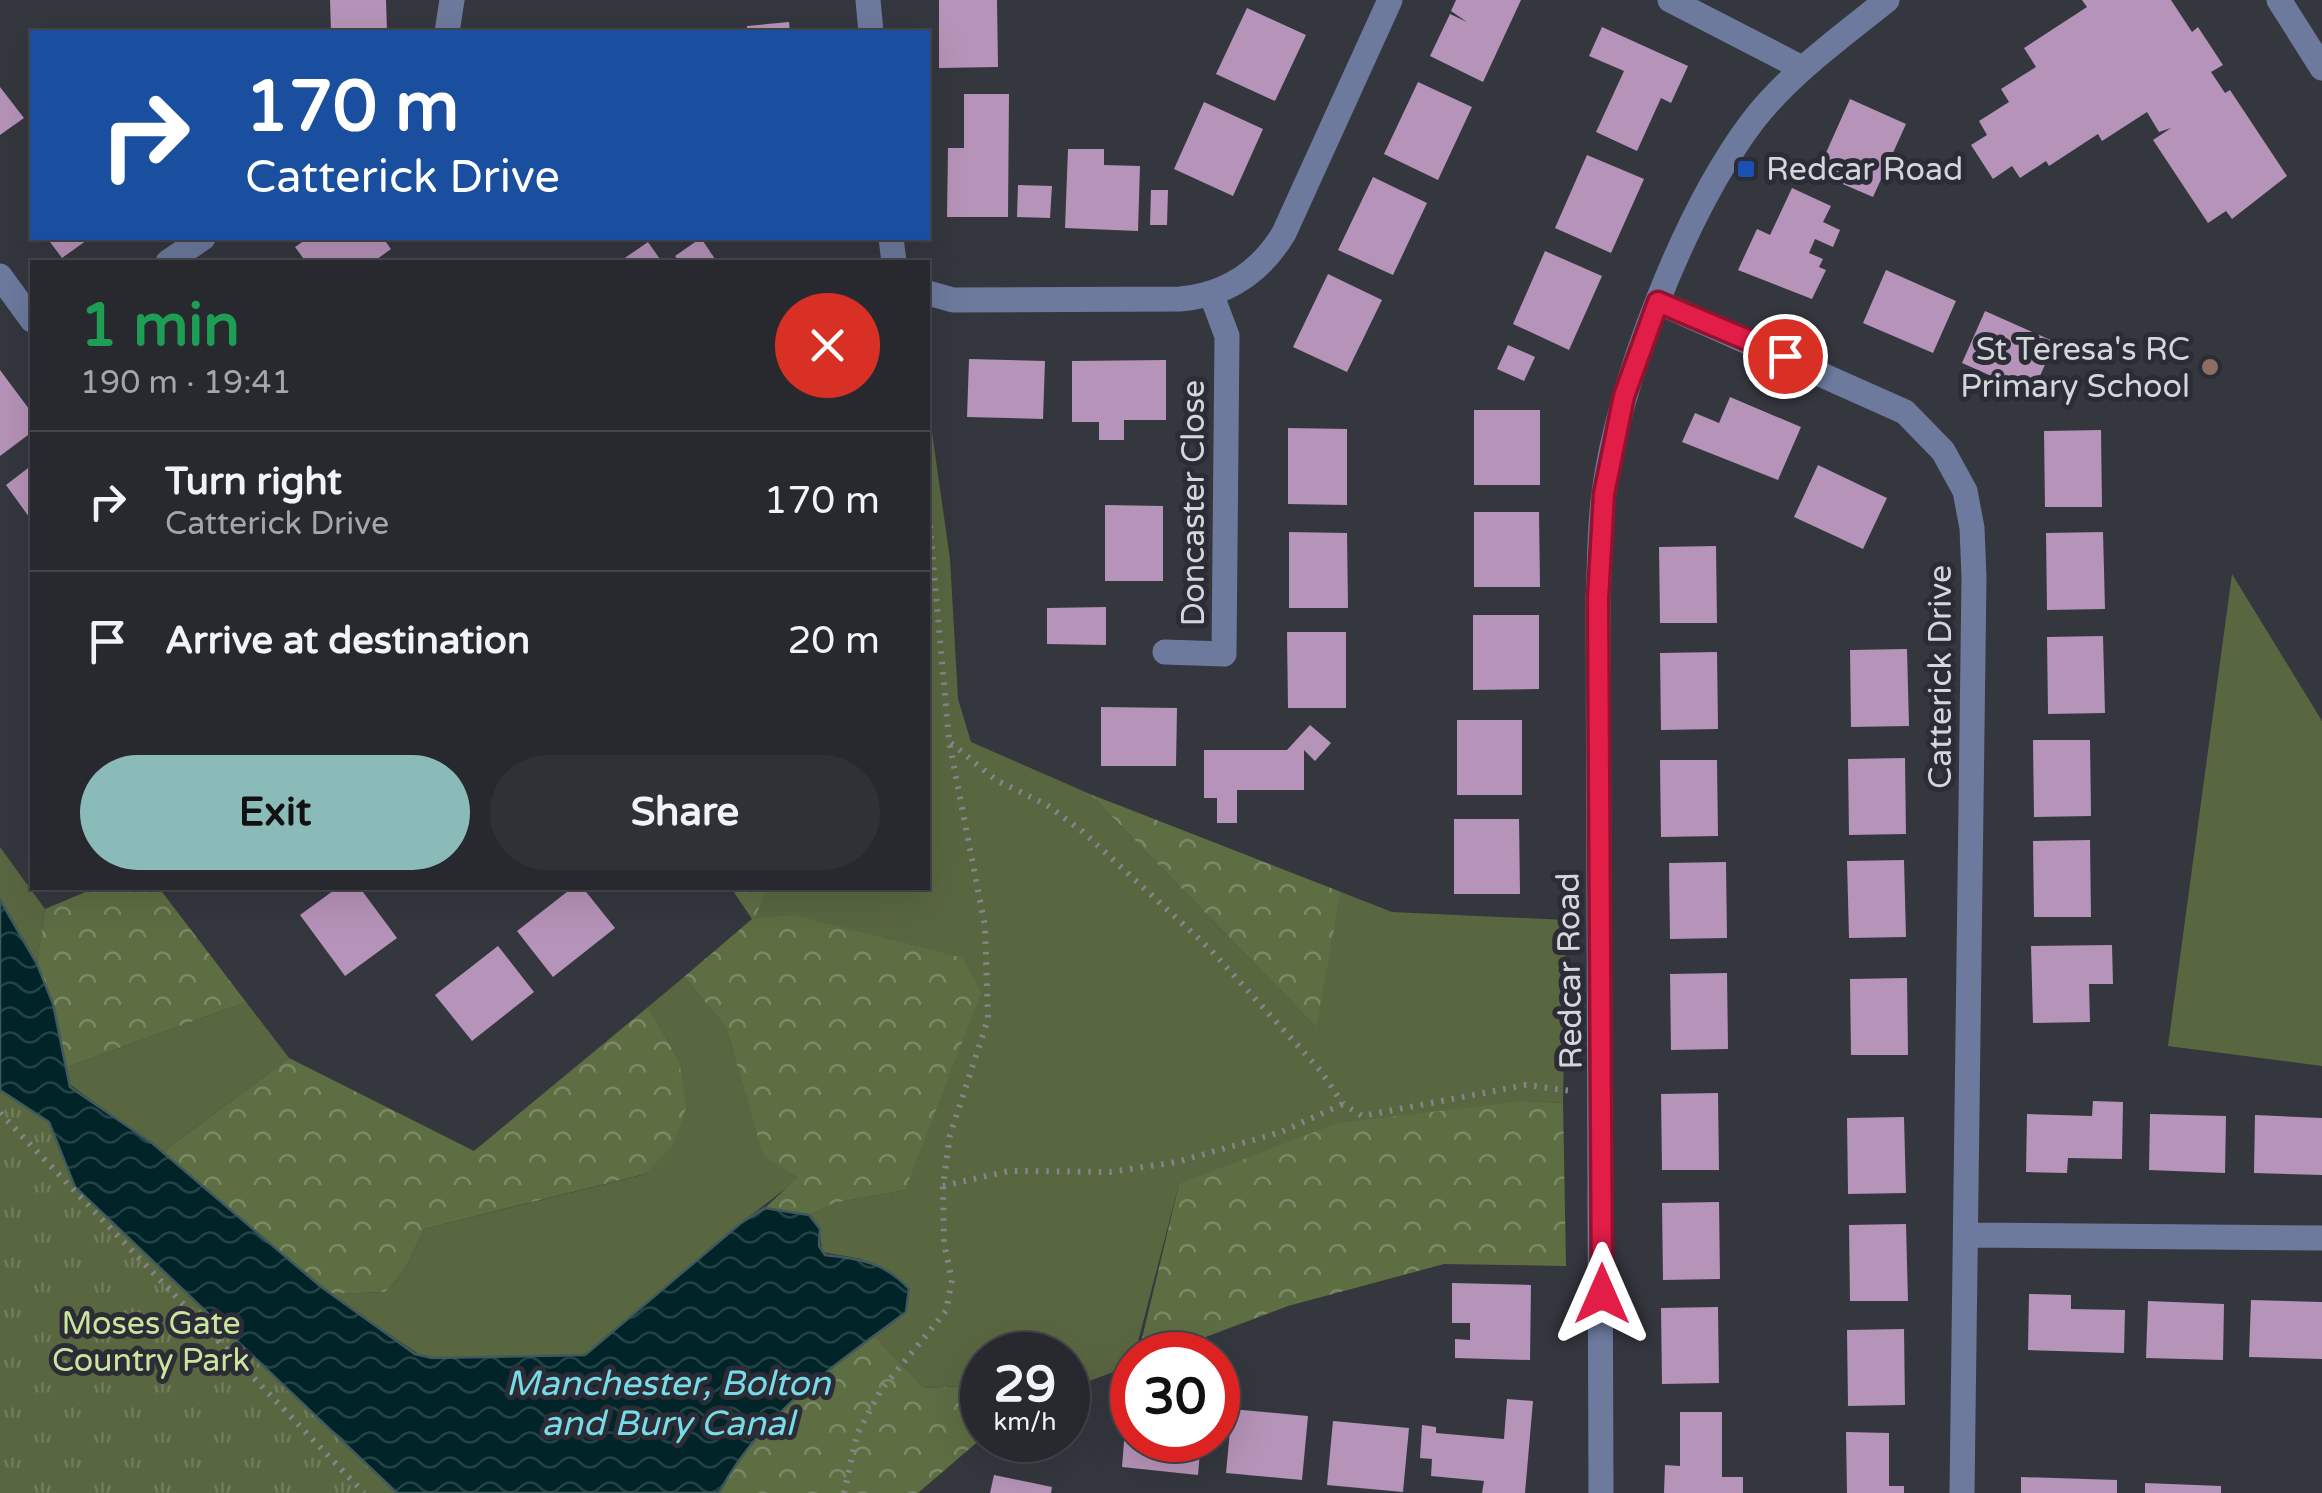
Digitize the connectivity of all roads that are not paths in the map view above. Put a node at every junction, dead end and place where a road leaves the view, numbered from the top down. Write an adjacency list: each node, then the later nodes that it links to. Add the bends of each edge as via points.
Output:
1 (452, 0): 7 (street)
2 (868, 0): 8 (street)
3 (1390, 0): 15 (street, via 1284,233 1257,267)
4 (1670, 0): 9 (street)
5 (1886, 0): 9 (street, Redcar Road)
6 (2280, 0): 10 (street)
7 (447, 30)
8 (871, 30)
9 (1802, 68): 16 (street, Redcar Road, via 1752,122 1714,182)
10 (2322, 68)
11 (200, 240): 12 (street)
12 (171, 260)
13 (0, 276): 17 (street)
14 (930, 294): 15 (street, via 953,300)
15 (1212, 296): 18 (street, Doncaster Close, via 1227,336 1224,654)
16 (1658, 302): 19 (street, Catterick Drive, via 1906,412 1943,452 1964,491 1974,577); 21 (street, Redcar Road, via 1624,396 1604,494 1598,599)
17 (30, 317)
18 (1165, 652)
19 (1968, 1234): 20 (street); 22 (street, Catterick Drive)
20 (2322, 1238)
21 (1600, 1493)
22 (1962, 1493)

